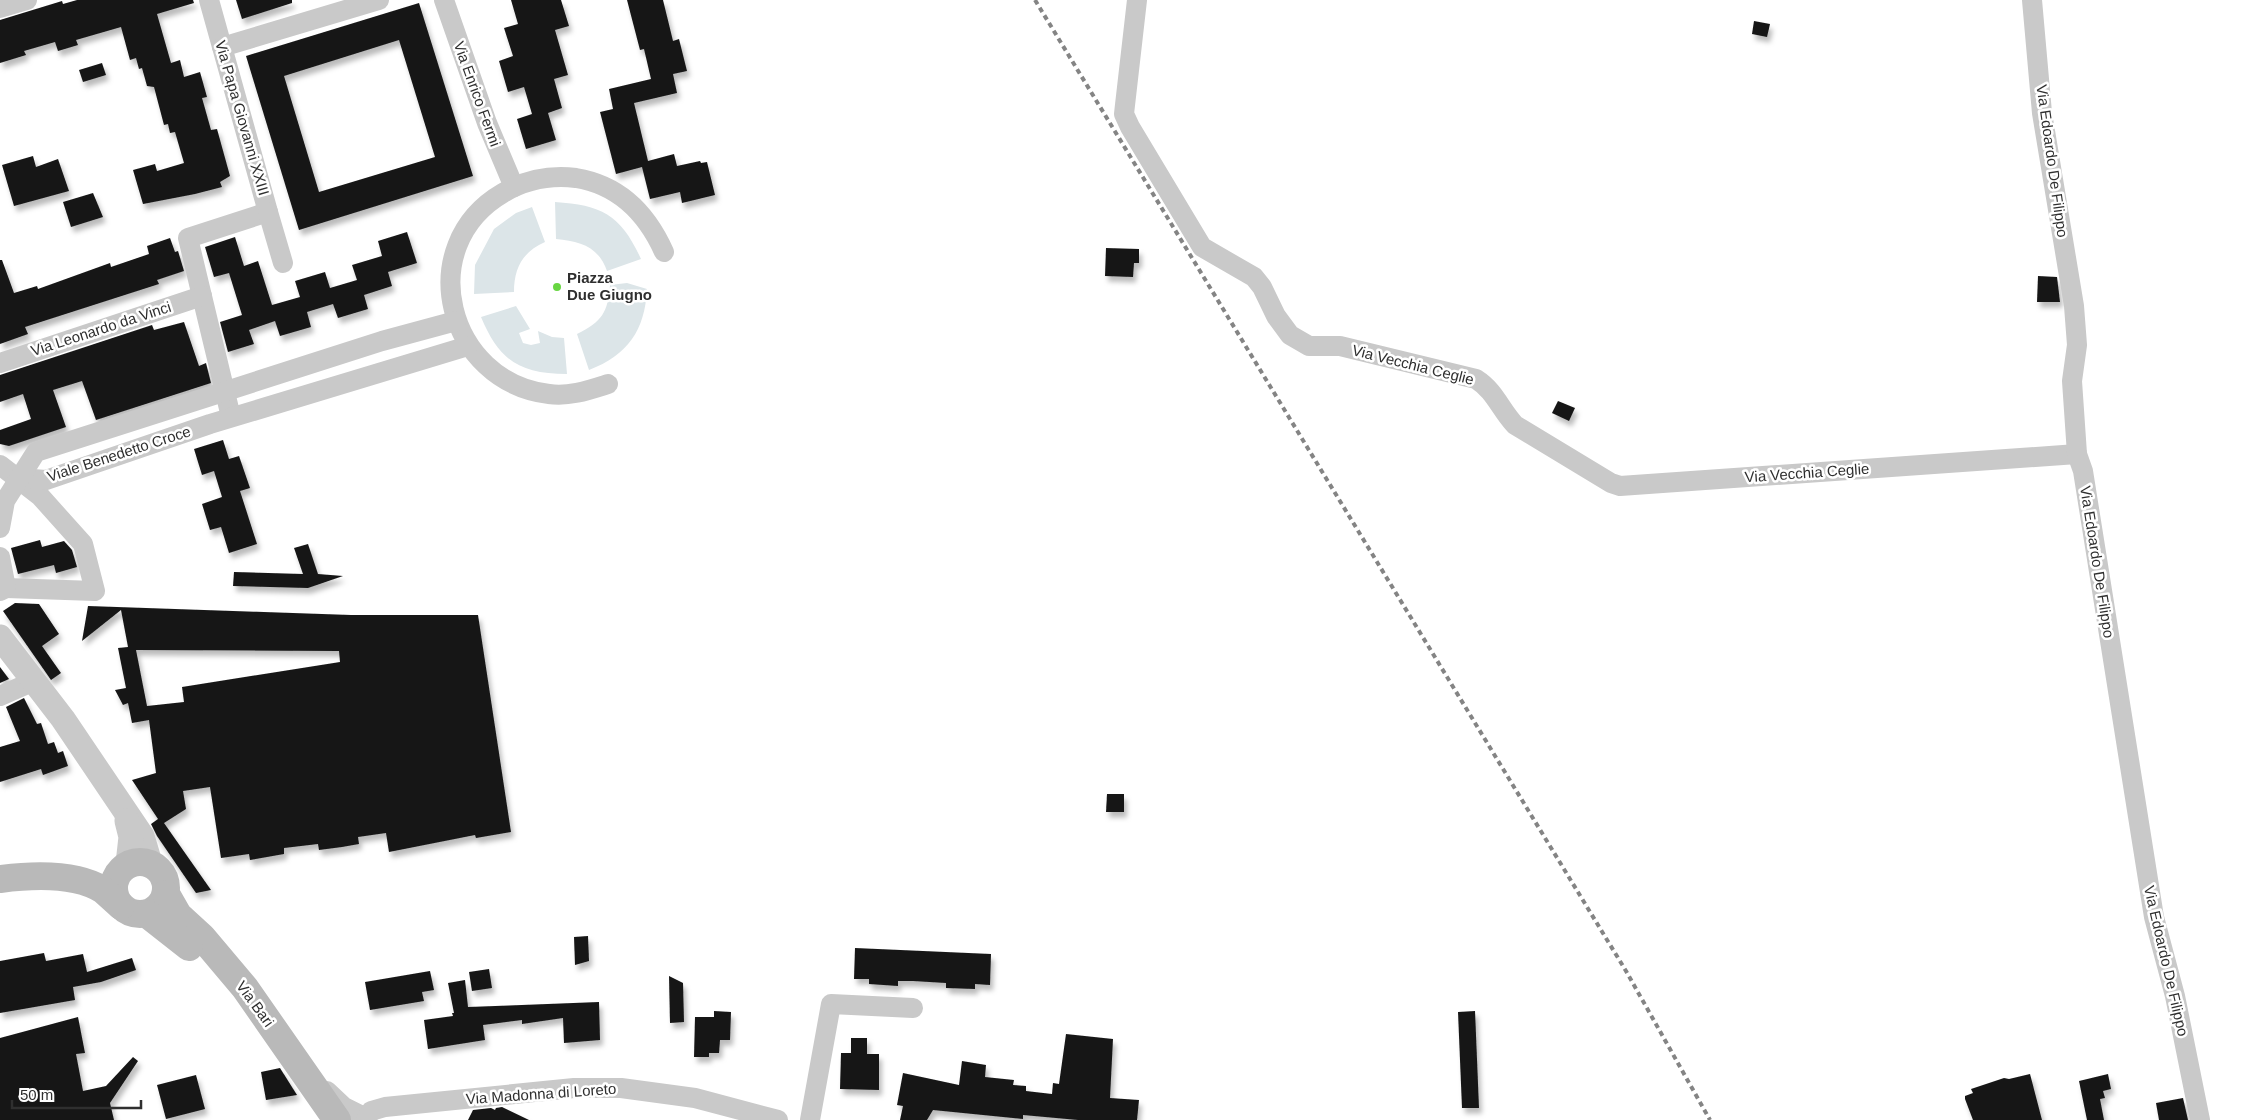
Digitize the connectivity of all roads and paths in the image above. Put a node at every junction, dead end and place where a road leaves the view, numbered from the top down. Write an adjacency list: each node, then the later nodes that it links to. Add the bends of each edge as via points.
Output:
1 (27, 0): 7 (street)
2 (209, 0): 8 (street, Via Papa Giovanni XXIII)
3 (379, 0): 8 (street)
4 (444, 0): 9 (street, Via Enrico Fermi, via 486,124)
5 (1136, 0): 20 (street, Via Vecchia Ceglie, via 1124,105 1130,127 1202,247 1254,277 1283,327 1300,342 1319,347 1340,346 1476,379 1490,388 1515,425 1620,486)
6 (2032, 0): 20 (street, Via Edoardo De Filippo, via 2042,113 2074,306 2077,346 2072,381)
7 (0, 8)
8 (222, 47): 10 (street, Via Papa Giovanni XXIII)
9 (514, 187): 11 (street, via 538,179 564,177 602,185 623,197 642,214); 14 (street, via 495,197 480,211 457,246 450,289)
10 (268, 212): 12 (street); 13 (street, Via Papa Giovanni XXIII, via 188,238)
11 (664, 252)
12 (283, 264)
13 (202, 296): 16 (street, Via Leonardo da Vinci); 18 (street)
14 (456, 321): 15 (street); 18 (street, Viale Benedetto Croce, via 382,341)
15 (468, 346): 17 (street, via 487,368 525,389 550,394 581,393); 19 (street, Viale Benedetto Croce)
16 (0, 363)
17 (608, 384)
18 (225, 393): 19 (street); 22 (street, Viale Benedetto Croce, via 36,452)
19 (231, 417): 22 (street, Viale Benedetto Croce, via 46,480)
20 (2077, 454): 42 (street, Via Edoardo De Filippo, via 2154,917 2175,996)
21 (0, 465): 22 (street)
22 (18, 478): 23 (street, via 5,501); 25 (street, via 40,496 84,544 95,591)
23 (0, 528)
24 (0, 557): 25 (street)
25 (3, 589)
26 (0, 637): 27 (street)
27 (34, 681): 28 (street); 29 (street, via 142,836)
28 (0, 696)
29 (133, 866): 30 (main road); 32 (main road, via 164,876); 33 (main road, via 114,888)
30 (0, 867)
31 (0, 880): 33 (main road, via 17,877 84,882 102,890)
32 (166, 894): 34 (main road, via 159,906); 36 (main road, Via Bari, via 178,915 202,937 245,988)
33 (121, 906): 34 (main road, via 132,913)
34 (147, 914): 38 (main road, Via Bari, via 202,959 226,986)
35 (913, 1008): 41 (street, via 831,1004)
36 (290, 1054): 37 (street, via 344,1107); 39 (main road, Via Bari)
37 (366, 1119): 40 (street, Via Madonna di Loreto, via 371,1111 385,1107 594,1087 658,1091)
38 (322, 1120)
39 (337, 1120)
40 (778, 1120)
41 (810, 1120)
42 (2200, 1120)

